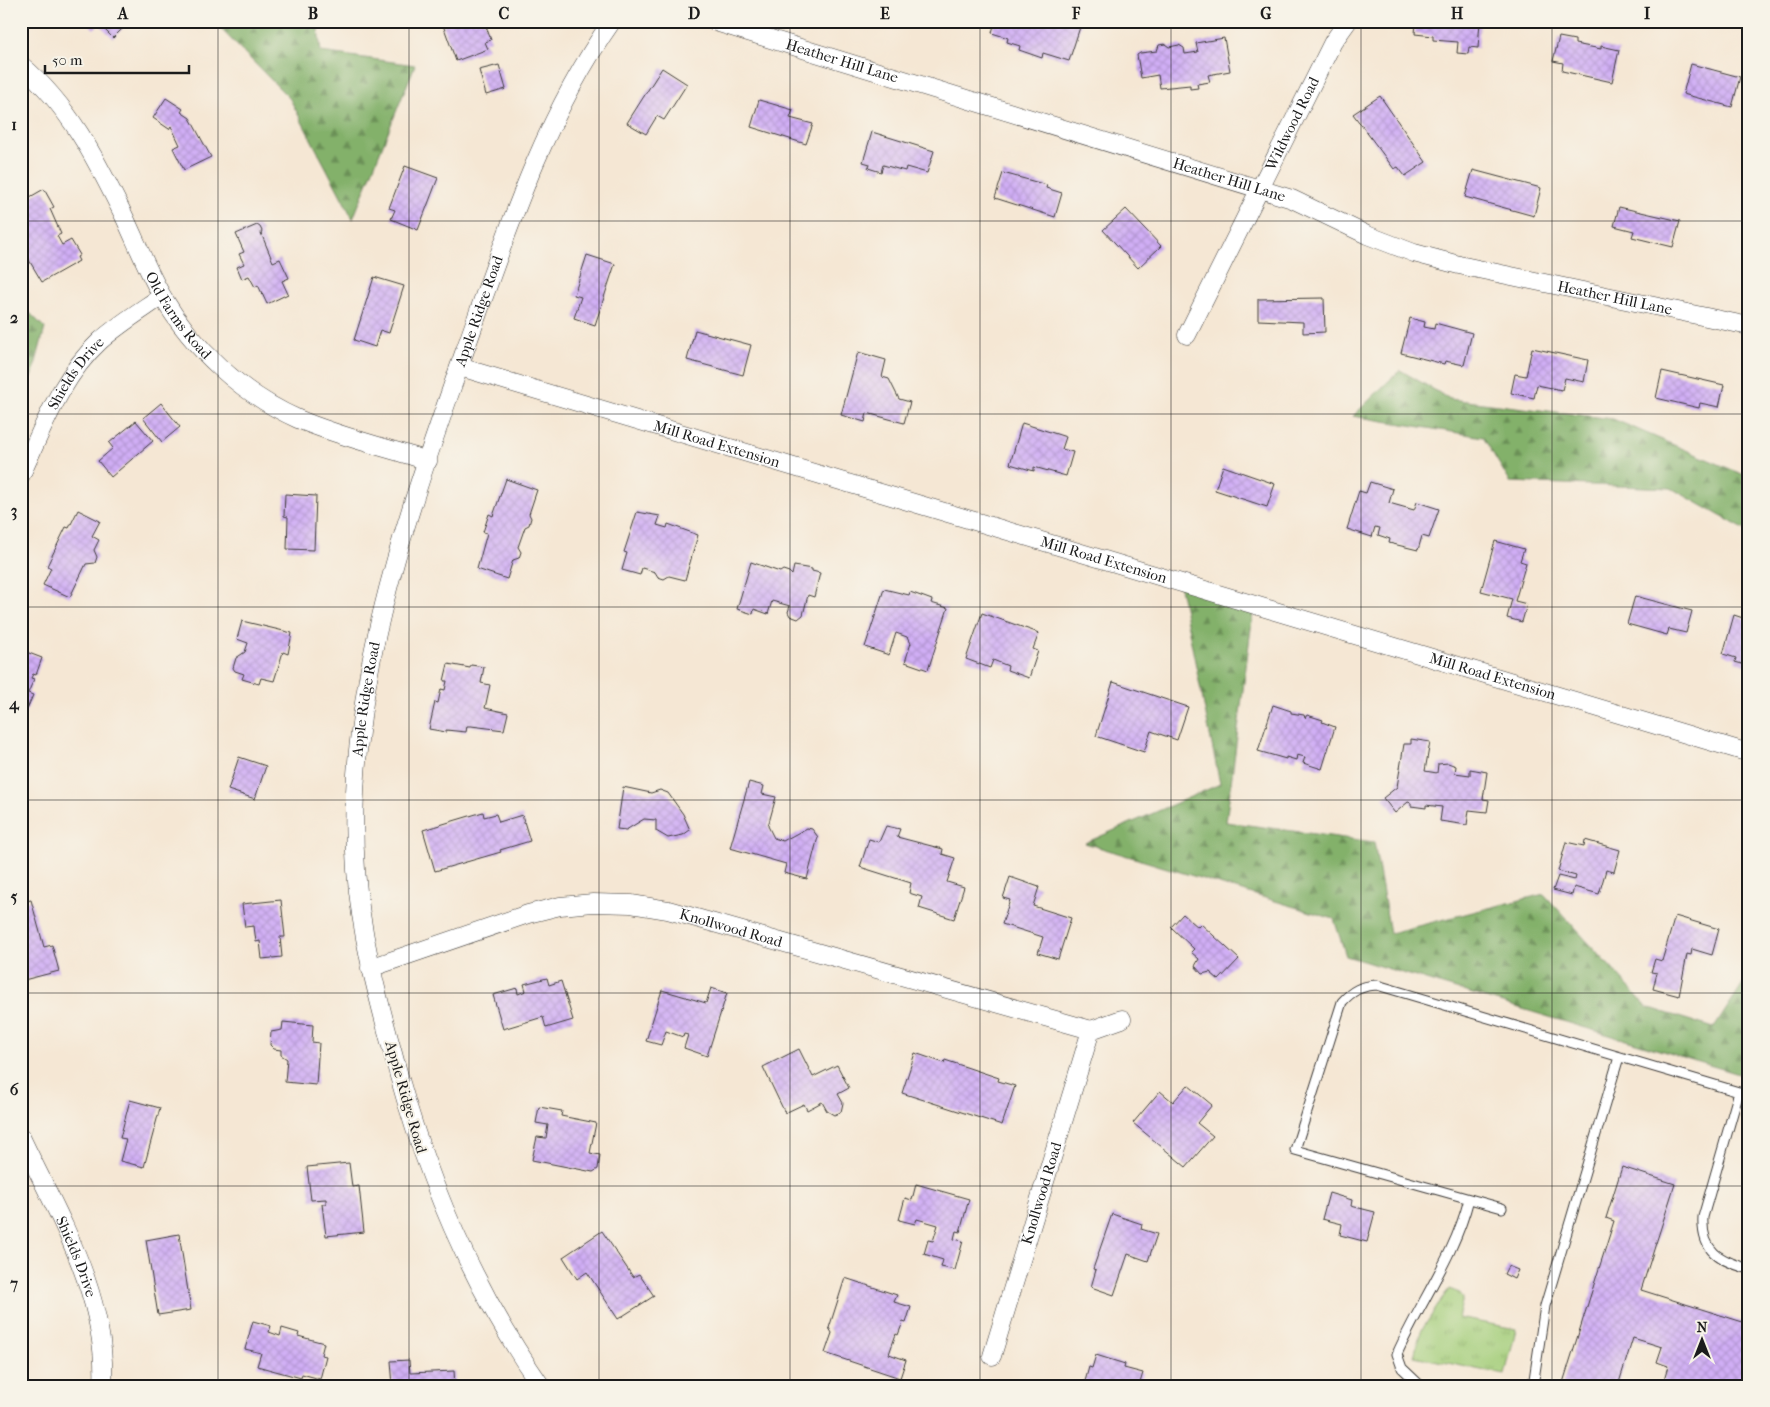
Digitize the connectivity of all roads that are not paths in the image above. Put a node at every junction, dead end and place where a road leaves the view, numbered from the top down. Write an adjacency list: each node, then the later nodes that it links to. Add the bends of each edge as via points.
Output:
1 (612, 21): 9 (street, Apple Ridge Road, via 588,56 540,147)
2 (712, 21): 5 (street, Heather Hill Lane)
3 (1348, 21): 5 (street, Wildwood Road, via 1333,42)
4 (21, 65): 6 (street, Old Farms Road, via 58,101 81,133)
5 (1258, 189): 7 (street, Heather Hill Lane, via 1292,199 1367,235 1423,256); 8 (street, Wildwood Road)
6 (162, 296): 10 (street, Old Farms Road, via 208,356 264,401 311,424); 11 (street, Shields Drive, via 106,336 78,365 60,391)
7 (1749, 326)
8 (1187, 335)
9 (460, 367): 10 (street, Apple Ridge Road); 12 (street, Mill Road Extension)
10 (428, 461): 13 (street, Apple Ridge Road, via 392,575 369,671 355,770 354,820 361,920)
11 (21, 475)
12 (1749, 753)
13 (370, 968): 15 (street, Knollwood Road, via 560,906 631,904 668,910); 25 (street, Apple Ridge Road, via 414,1129 434,1189 488,1303)
14 (1122, 1019): 15 (street)
15 (1091, 1030): 23 (street, Knollwood Road)
16 (1618, 1057): 17 (lane); 20 (lane, via 1377,985 1353,990 1342,1002 1295,1150); 27 (lane, via 1545,1306)
17 (1739, 1092): 18 (lane); 22 (lane, via 1703,1217 1702,1232 1715,1254 1728,1263)
18 (1749, 1095)
19 (21, 1137): 24 (street, Shields Drive, via 84,1271 94,1301 102,1336)
20 (1469, 1199): 21 (lane); 26 (lane, via 1452,1249 1397,1354 1402,1368)
21 (1502, 1208)
22 (1749, 1269)
23 (992, 1356)
24 (103, 1386)
25 (541, 1386)
26 (1422, 1386)
27 (1533, 1386)

